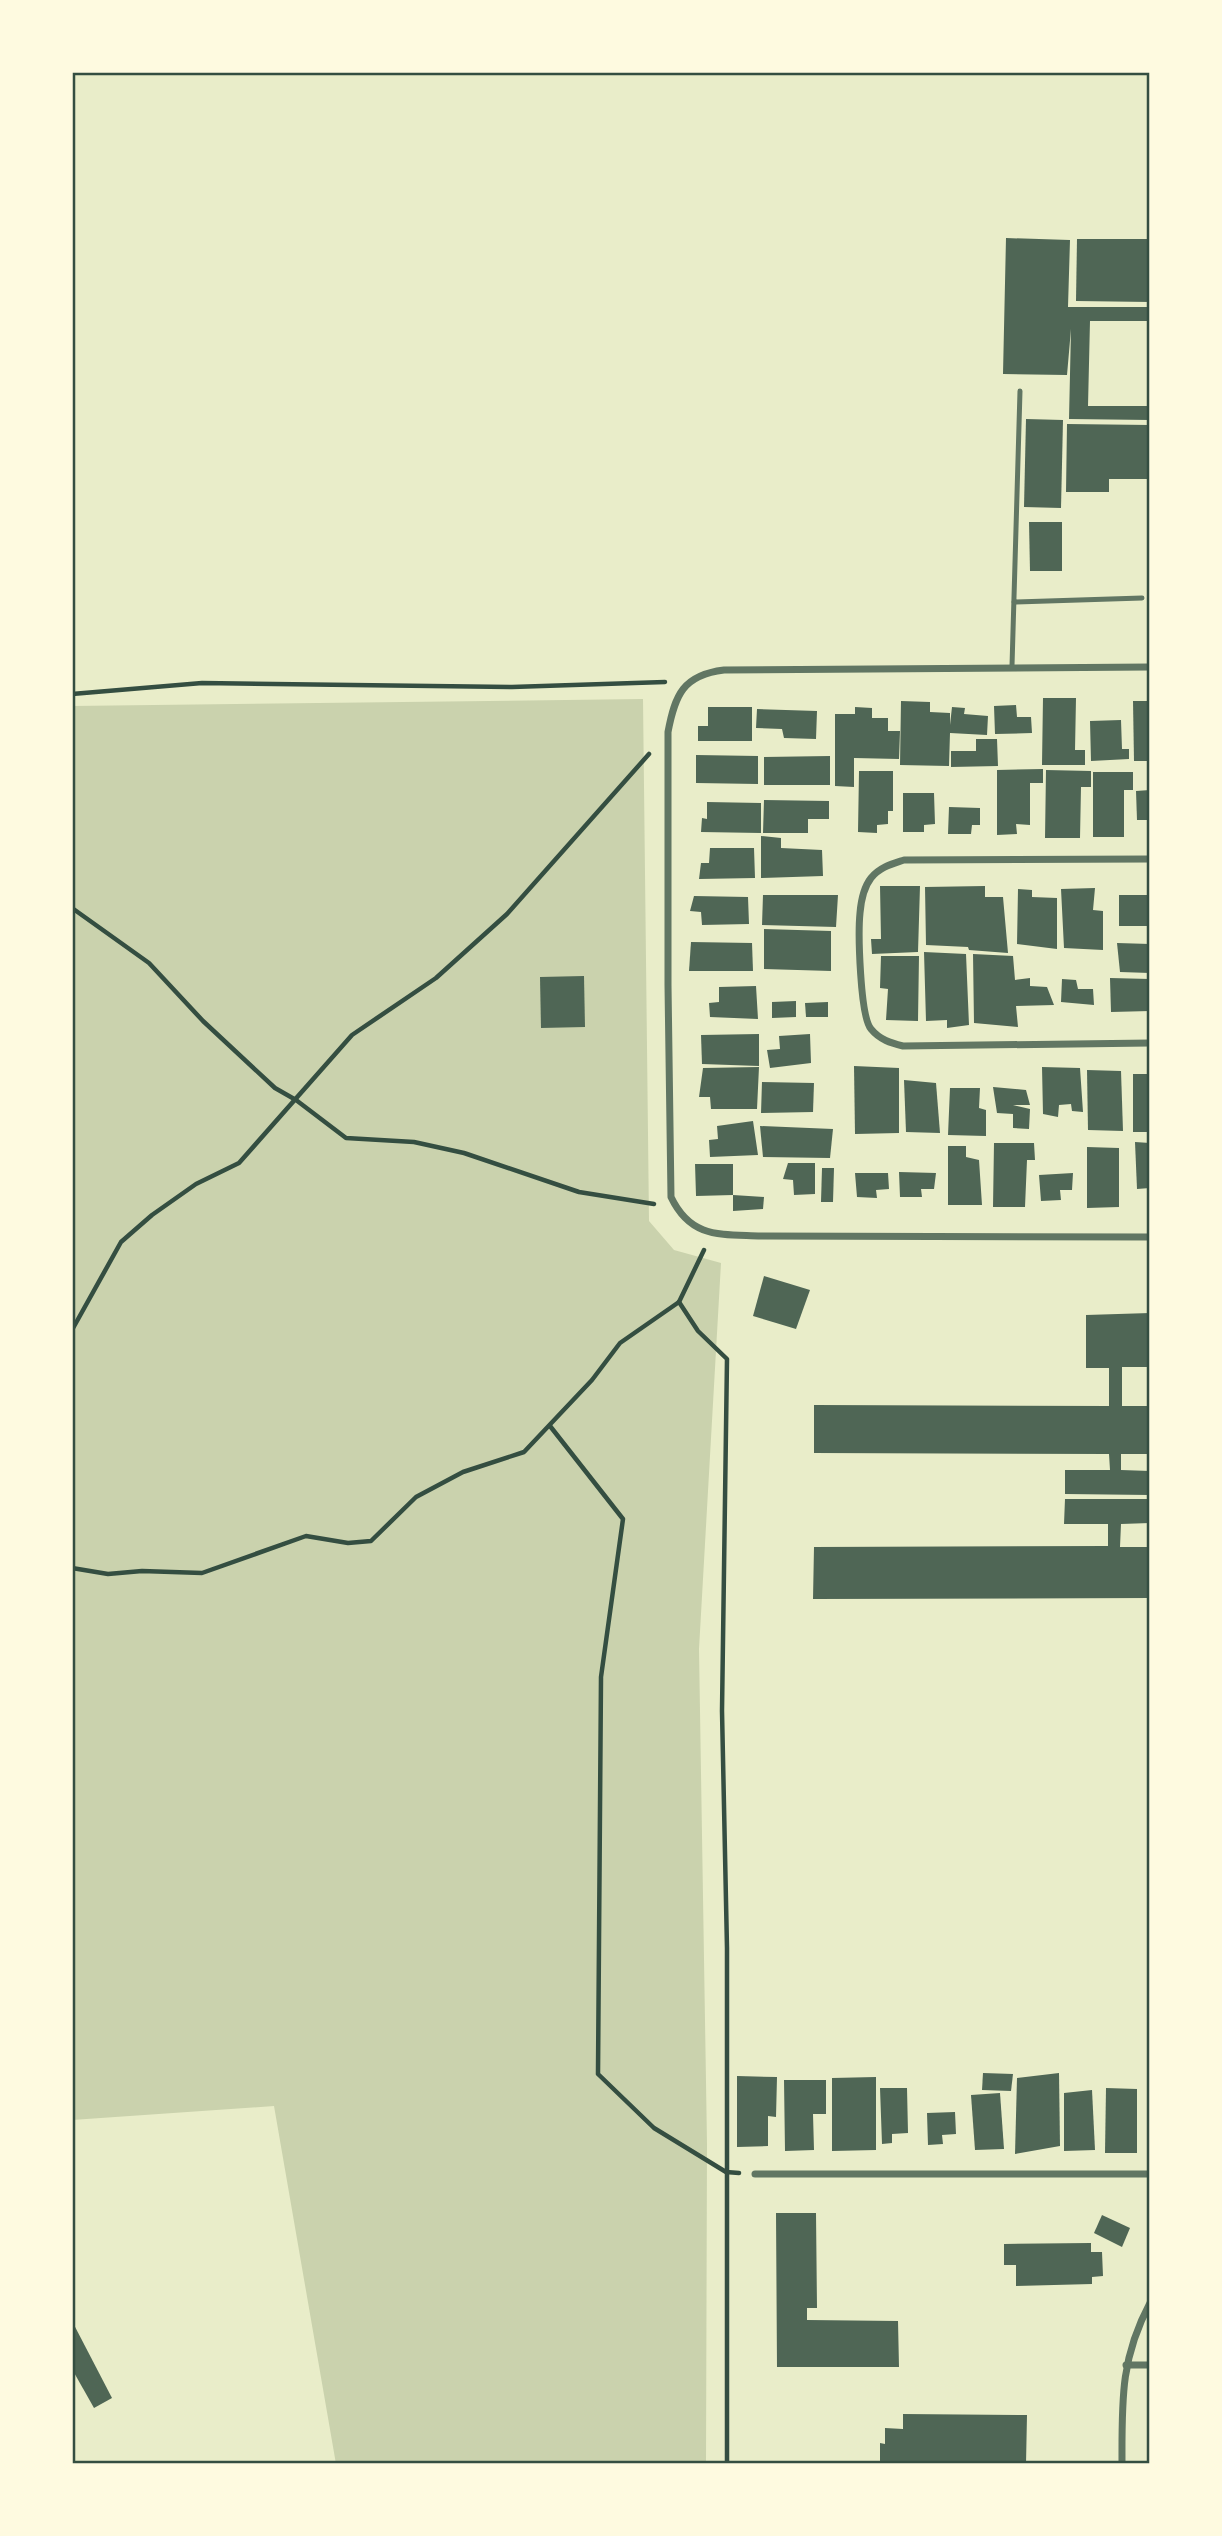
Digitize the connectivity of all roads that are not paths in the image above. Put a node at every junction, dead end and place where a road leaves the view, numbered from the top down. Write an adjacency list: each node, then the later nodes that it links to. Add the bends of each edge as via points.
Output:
1 (1020, 391): 3 (lane)
2 (1142, 598): 3 (lane)
3 (1014, 602): 4 (lane)
4 (1012, 666): 5 (street); 8 (street, via 724,670 702,674 684,687 673,705 668,732 671,1197 687,1220 711,1233)
5 (1150, 667)
6 (1150, 859): 7 (street, via 904,860 871,878 863,892 860,914 863,1013 870,1029 887,1042 903,1046)
7 (1150, 1043)
8 (1150, 1237)
9 (755, 2174): 10 (street)
10 (1150, 2174)
11 (1150, 2303): 12 (street)
12 (1126, 2365): 13 (street); 14 (street)
13 (1150, 2365)
14 (1122, 2464)

